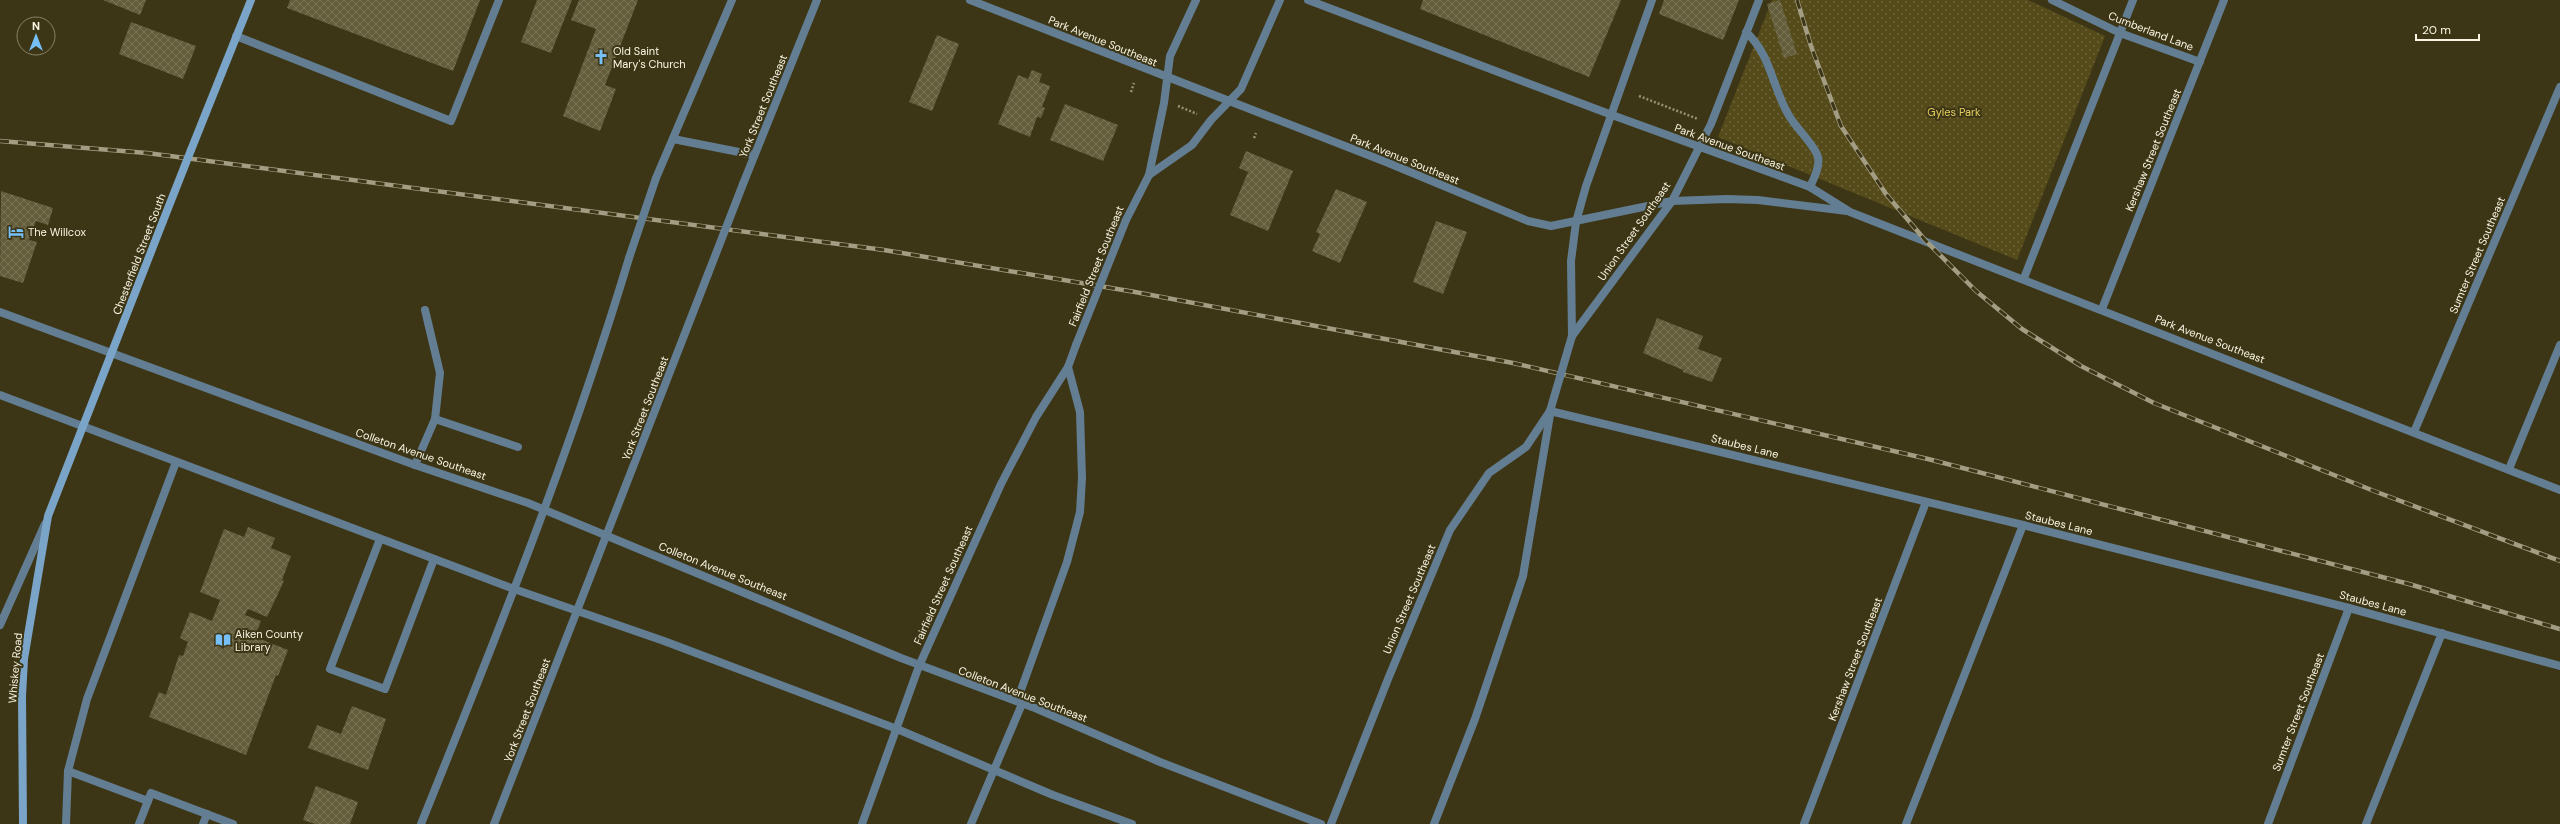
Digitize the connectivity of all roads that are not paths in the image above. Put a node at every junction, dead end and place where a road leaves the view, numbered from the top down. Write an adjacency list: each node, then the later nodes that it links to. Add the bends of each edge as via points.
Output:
1 (250, 0): 16 (main road, Chesterfield Street South)
2 (499, 0): 16 (street, via 451,122)
3 (732, 0): 22 (street)
4 (817, 0): 24 (street, York Street Southeast)
5 (970, 0): 18 (street, Park Avenue Southeast)
6 (1196, 0): 18 (street, Fairfield Street Southeast, via 1170,56)
7 (1280, 0): 20 (street, Fairfield Street Southeast, via 1241,89)
8 (1308, 0): 21 (street, Park Avenue Southeast)
9 (1652, 0): 21 (street, Union Street Southeast)
10 (1759, 0): 14 (street, Union Street Southeast)
11 (2052, 0): 15 (street, Cumberland Lane)
12 (2133, 0): 15 (street)
13 (2224, 0): 17 (street, Kershaw Street Southeast)
14 (1746, 32): 23 (street, Union Street Southeast); 26 (street, via 1758,43 1788,115 1818,156 1818,167)
15 (2120, 33): 17 (street, Cumberland Lane); 30 (street)
16 (236, 36): 36 (main road, Chesterfield Street South, bridge)
17 (2200, 62): 31 (street, Kershaw Street Southeast)
18 (1167, 78): 20 (street, Park Avenue Southeast); 25 (street, Fairfield Street Southeast)
19 (2560, 87): 42 (street, Sumter Street Southeast)
20 (1230, 102): 25 (street, Fairfield Street Southeast, via 1211,120 1192,145); 29 (street, Park Avenue Southeast, via 1528,221 1551,226)
21 (1612, 115): 23 (street, Park Avenue Southeast); 29 (street, Union Street Southeast, via 1586,186)
22 (673, 139): 24 (street); 49 (street, bridge, via 656,178 597,364)
23 (1700, 148): 26 (street, Park Avenue Southeast); 27 (street, Union Street Southeast)
24 (754, 155): 52 (street, York Street Southeast, bridge)
25 (1149, 175): 37 (street, Fairfield Street Southeast, bridge, via 1126,220)
26 (1810, 187): 28 (street, Park Avenue Southeast)
27 (1672, 201): 28 (street, Park Avenue Southeast, via 1758,200); 29 (street, Park Avenue Southeast); 34 (street, Union Street Southeast)
28 (1850, 212): 30 (street, Park Avenue Southeast)
29 (1576, 222): 34 (street, Union Street Southeast, via 1571,261)
30 (2024, 278): 31 (street, Park Avenue Southeast)
31 (2102, 309): 42 (street, Park Avenue Southeast)
32 (425, 310): 40 (street, via 440,373)
33 (0, 312): 36 (street, Colleton Avenue Southeast)
34 (1572, 336): 39 (street, Union Street Southeast, bridge)
35 (2560, 346): 46 (street)
36 (112, 354): 41 (main road, Chesterfield Street South); 45 (street, Colleton Avenue Southeast)
37 (1068, 367): 60 (street, Fairfield Street Southeast, via 1036,417 1001,484); 62 (street, via 1080,412 1080,512 1067,562)
38 (0, 395): 41 (street)
39 (1550, 411): 48 (street, Staubes Lane); 79 (street, Union Street Southeast, via 1526,447 1489,473 1450,530); 80 (street, Union Street Southeast, via 1523,576 1475,719)
40 (436, 419): 43 (street); 45 (street)
41 (84, 425): 44 (street); 50 (main road, Chesterfield Street South)
42 (2414, 432): 46 (street, Park Avenue Southeast)
43 (518, 447)
44 (176, 462): 53 (street); 65 (street, via 87,699)
45 (415, 465): 49 (street, Colleton Avenue Southeast)
46 (2508, 470): 47 (street, Park Avenue Southeast)
47 (2560, 490)
48 (1926, 502): 51 (street, Staubes Lane); 81 (street, Kershaw Street Southeast)
49 (543, 510): 52 (street, Colleton Avenue Southeast); 55 (street)
50 (48, 516): 58 (street); 68 (main road, Whiskey Road, via 24,659)
51 (2023, 525): 56 (street, Staubes Lane); 82 (street)
52 (607, 536): 57 (street, York Street Southeast); 60 (street, Colleton Avenue Southeast)
53 (380, 539): 54 (street); 54 (street, via 330,669 385,689)
54 (434, 559): 55 (street)
55 (514, 589): 57 (street); 73 (street)
56 (2349, 608): 59 (street, Staubes Lane); 83 (street, Sumter Street Southeast)
57 (578, 611): 63 (street); 74 (street, York Street Southeast)
58 (0, 625)
59 (2442, 633): 61 (street, Staubes Lane); 84 (street)
60 (919, 666): 62 (street, Colleton Avenue Southeast); 63 (street, Fairfield Street Southeast)
61 (2560, 666)
62 (1019, 703): 64 (street); 78 (street, Colleton Avenue Southeast, via 1160,762)
63 (897, 729): 64 (street); 75 (street, Fairfield Street Southeast)
64 (995, 770): 76 (street); 77 (street, via 1052,795)
65 (68, 771): 66 (street); 69 (street)
66 (148, 801): 67 (street, via 151,793); 70 (street)
67 (207, 814): 71 (street); 72 (street)
68 (23, 824)
69 (66, 824)
70 (139, 824)
71 (203, 824)
72 (233, 824)
73 (421, 824)
74 (494, 824)
75 (862, 824)
76 (971, 824)
77 (1132, 824)
78 (1321, 824)
79 (1331, 824)
80 (1434, 824)
81 (1804, 824)
82 (1906, 824)
83 (2268, 824)
84 (2366, 824)

